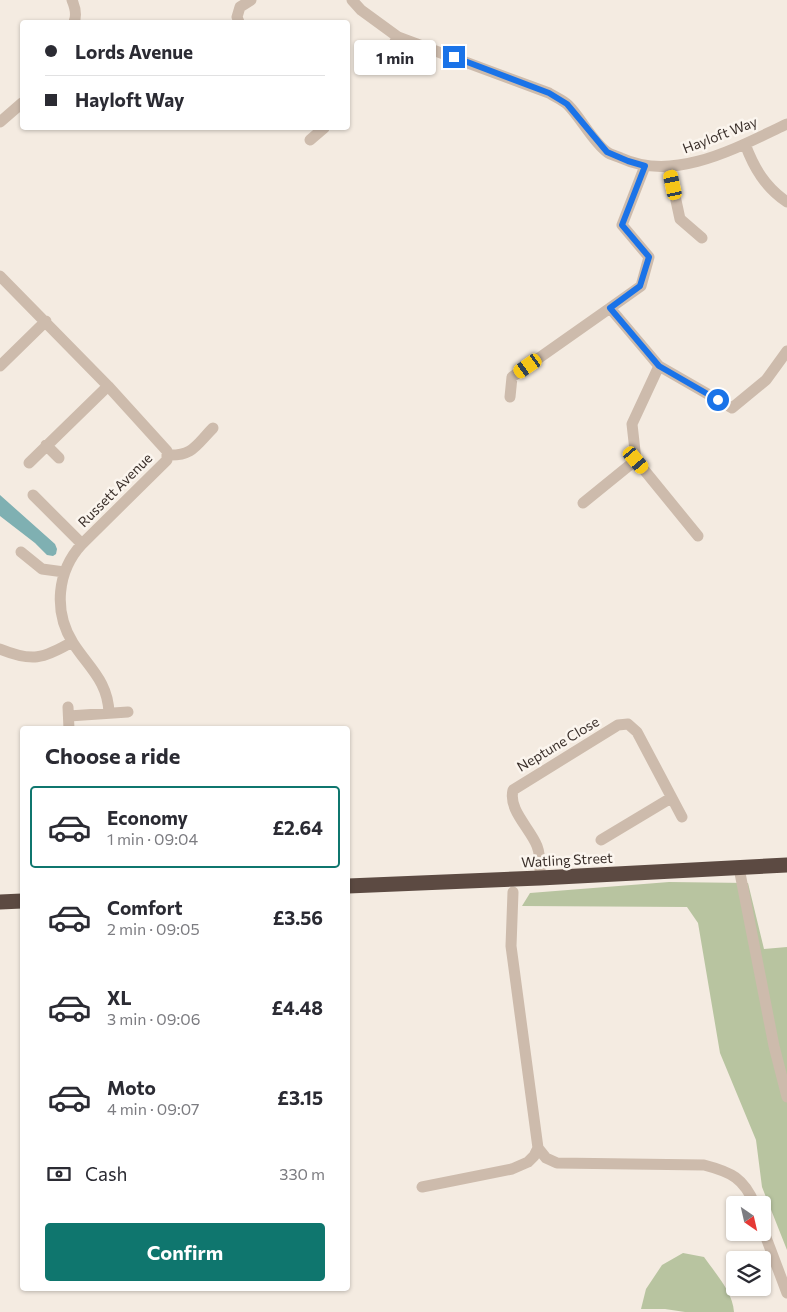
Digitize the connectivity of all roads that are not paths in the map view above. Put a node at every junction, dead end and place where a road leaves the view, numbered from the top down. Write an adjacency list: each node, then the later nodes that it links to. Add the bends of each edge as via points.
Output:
1 (72, 0): 4 (street)
2 (251, 0): 5 (street, via 240,7)
3 (352, 0): 6 (street, Hayloft Way)
4 (78, 20)
5 (238, 20)
6 (398, 37): 7 (street); 14 (street, Hayloft Way, via 549,93 567,104 607,152)
7 (388, 53)
8 (20, 105): 9 (street)
9 (0, 122)
10 (787, 124): 13 (street, Hayloft Way)
11 (322, 130): 12 (street)
12 (310, 140)
13 (745, 144): 15 (street, Hayloft Way, via 689,165); 16 (street, via 762,180)
14 (645, 166): 15 (street, Hayloft Way); 19 (street, via 622,225 649,257 640,286)
15 (669, 168): 17 (street, via 680,219)
16 (787, 202)
17 (702, 238)
18 (0, 276): 20 (street, Russett Avenue)
19 (610, 308): 23 (street); 25 (street, via 512,377)
20 (46, 321): 22 (street); 24 (street, Russett Avenue)
21 (787, 351): 23 (street, via 766,380 732,408)
22 (0, 366)
23 (659, 366): 30 (street, via 632,424)
24 (108, 386): 27 (street); 28 (street, Russett Avenue)
25 (510, 397)
26 (213, 428): 28 (street, via 188,452)
27 (46, 445): 29 (street); 31 (street)
28 (168, 455): 35 (street, Russett Avenue, via 167,460)
29 (59, 458)
30 (636, 460): 33 (street); 34 (street)
31 (29, 463)
32 (33, 495): 35 (street)
33 (583, 503)
34 (698, 536)
35 (82, 544): 37 (street, Russett Avenue)
36 (21, 552): 37 (street, via 42,568)
37 (64, 572): 38 (street, Russett Avenue, via 61,610)
38 (72, 642): 39 (street, via 45,656 30,658); 41 (street, Russett Avenue, via 107,692)
39 (0, 649)
40 (128, 712): 41 (street)
41 (109, 713): 42 (street, via 84,715 68,711)
42 (69, 726)
43 (672, 798): 44 (street, Neptune Close); 45 (street); 48 (street, Neptune Close, via 637,732 628,724 618,725 518,785 513,790 512,802 536,844)
44 (682, 817)
45 (602, 840)
46 (787, 864): 47 (highway, Watling Street)
47 (739, 868): 48 (highway, Watling Street); 53 (street)
48 (540, 878): 49 (highway, Watling Street)
49 (350, 886)
50 (513, 892): 54 (street, via 511,946)
51 (20, 901): 52 (highway)
52 (0, 902)
53 (787, 1097)
54 (538, 1148): 55 (street, via 528,1162 512,1168); 56 (street, via 546,1158 557,1163 704,1165 737,1178)
55 (422, 1187)
56 (751, 1196)
57 (768, 1241): 58 (street)
58 (787, 1293)

